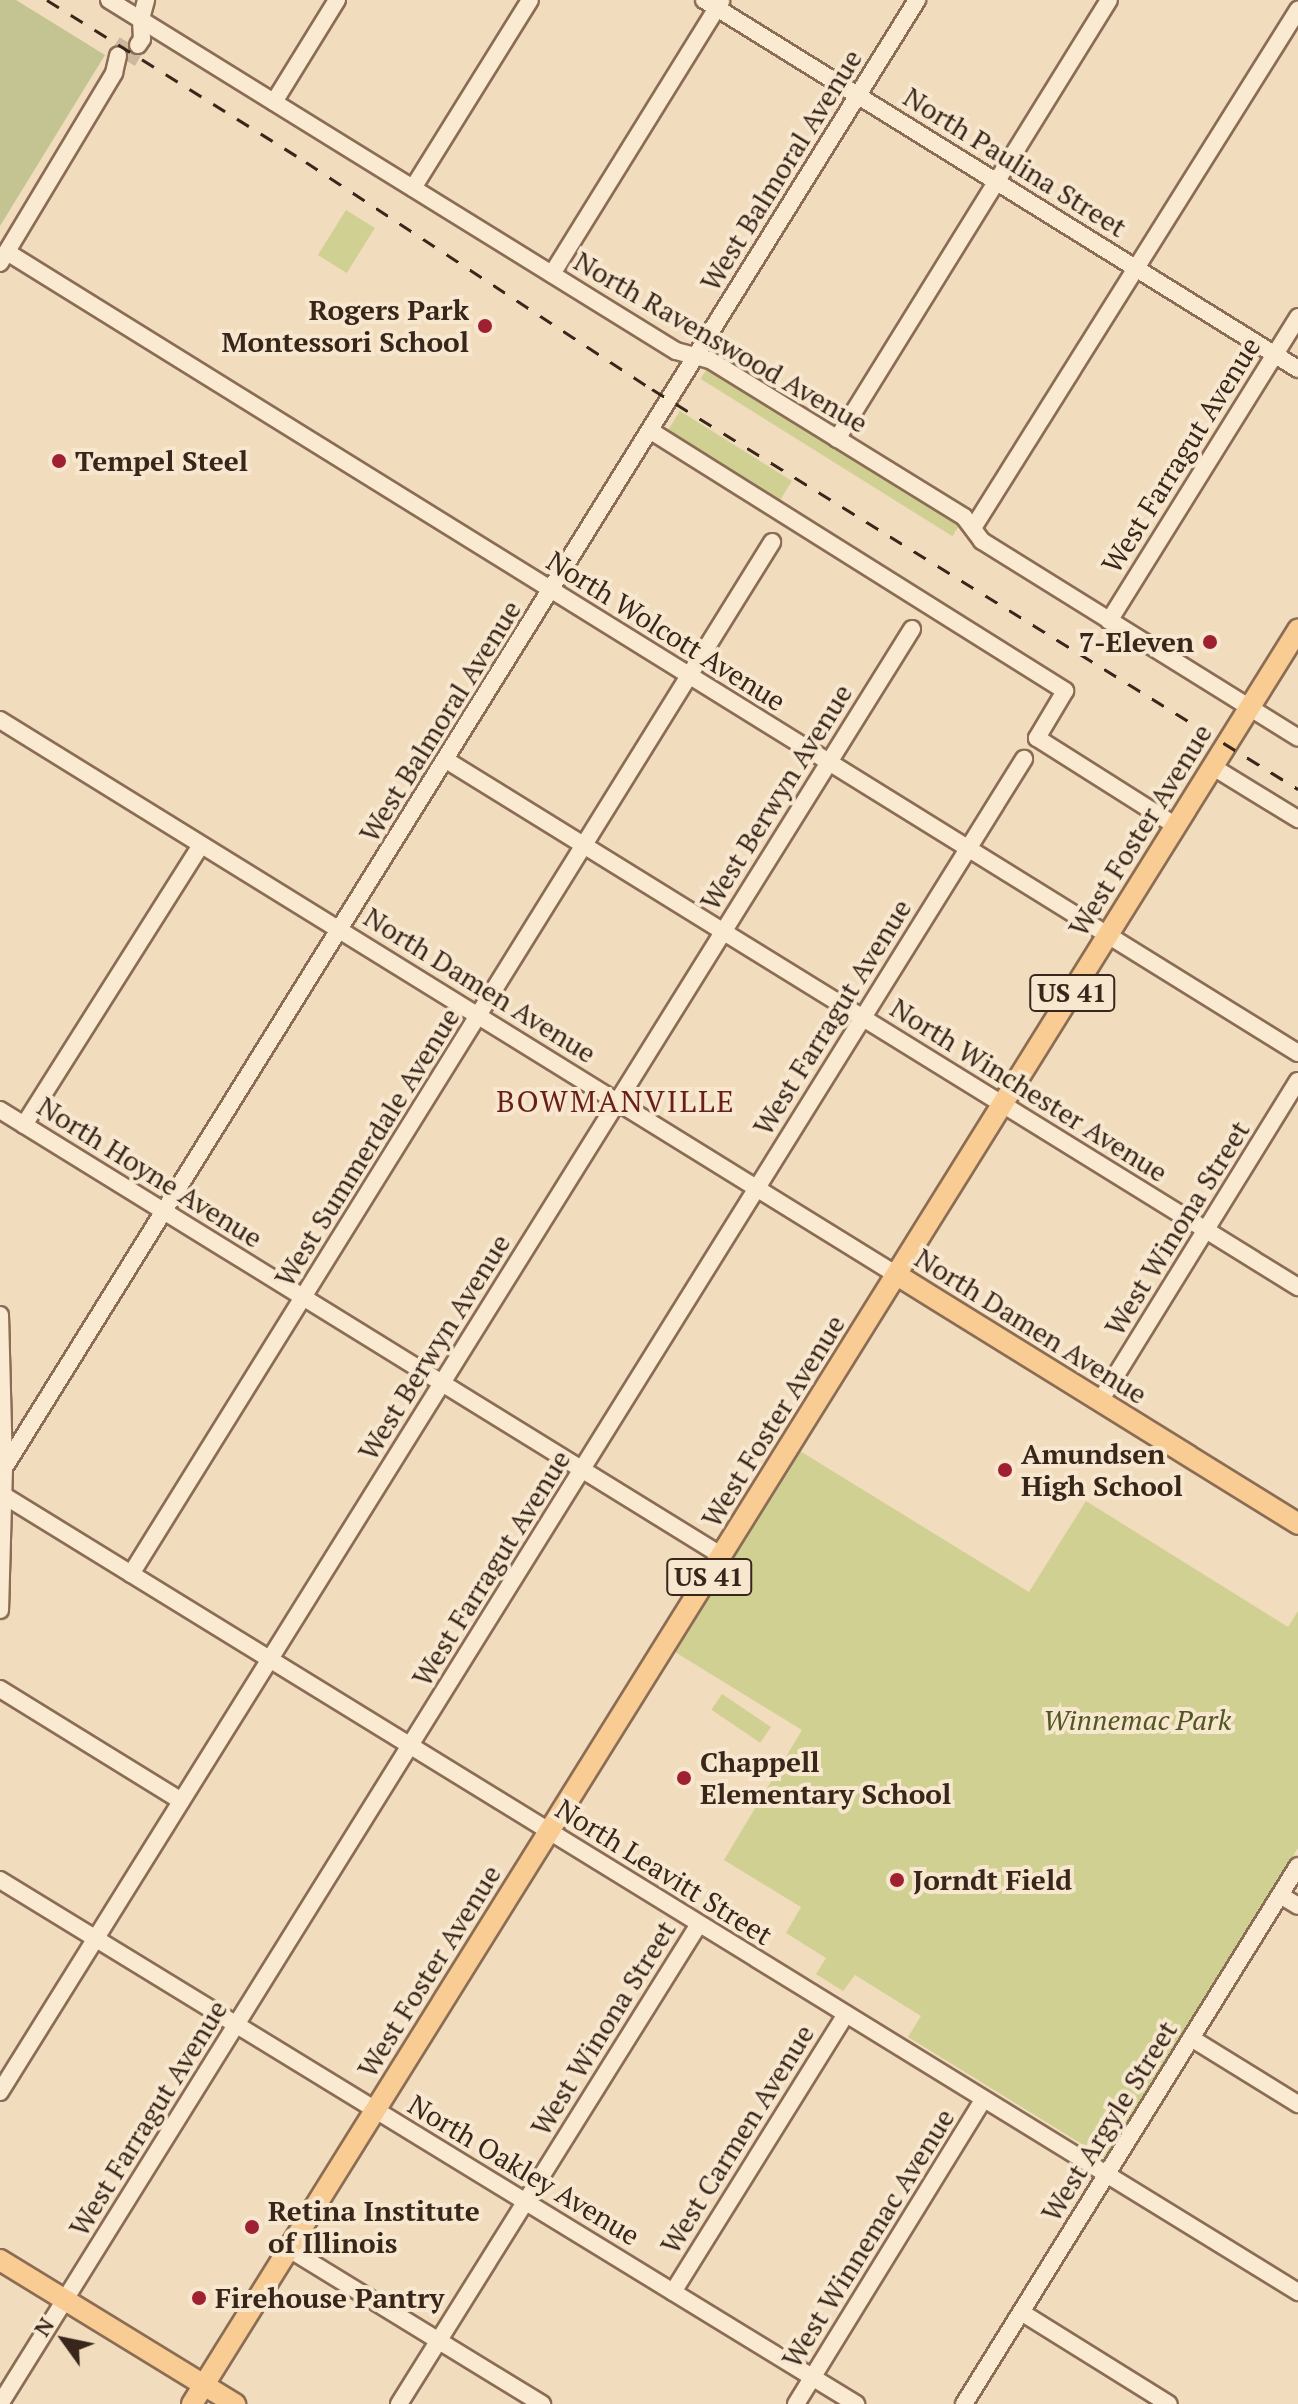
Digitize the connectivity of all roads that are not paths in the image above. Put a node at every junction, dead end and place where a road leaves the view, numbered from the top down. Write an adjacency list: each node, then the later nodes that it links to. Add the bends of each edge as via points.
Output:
1 (109, 0): 9 (street, North Ravenswood Avenue)
2 (146, 0): 9 (street)
3 (337, 0): 13 (street)
4 (530, 0): 15 (street)
5 (917, 0): 12 (street, West Balmoral Avenue)
6 (1109, 0): 14 (street)
7 (715, 3): 12 (street, North Paulina Street); 18 (street)
8 (1298, 10): 17 (street)
9 (141, 19): 10 (street, via 142,39); 13 (street, North Ravenswood Avenue)
10 (133, 42)
11 (123, 58): 16 (street)
12 (858, 95): 14 (street, North Paulina Street); 21 (street, West Balmoral Avenue)
13 (274, 102): 15 (street, North Ravenswood Avenue)
14 (997, 181): 17 (street, North Paulina Street); 24 (street)
15 (413, 188): 18 (street, North Ravenswood Avenue)
16 (3, 257): 27 (street, North Wolcott Avenue)
17 (1136, 268): 20 (street, North Paulina Street); 25 (street)
18 (552, 274): 21 (street, North Ravenswood Avenue, via 676,351)
19 (1298, 317): 20 (street, West Farragut Avenue)
20 (1275, 354): 22 (street, North Paulina Street); 28 (street, West Farragut Avenue)
21 (696, 356): 23 (street, West Balmoral Avenue); 24 (street, North Ravenswood Avenue)
22 (1298, 369)
23 (651, 431): 27 (street, West Balmoral Avenue); 40 (street, via 1065,691 1037,738)
24 (837, 439): 25 (street, North Ravenswood Avenue, via 964,517)
25 (973, 528): 28 (street, North Ravenswood Avenue, via 982,541)
26 (772, 542): 31 (street, West Summerdale Avenue)
27 (552, 591): 31 (street, North Wolcott Avenue); 36 (street, West Balmoral Avenue)
28 (1109, 621): 32 (street, North Ravenswood Avenue)
29 (912, 629): 37 (street, West Berwyn Avenue)
30 (1298, 630): 32 (main road, West Foster Avenue / US 41)
31 (689, 676): 37 (street, North Wolcott Avenue); 42 (street, West Summerdale Avenue)
32 (1249, 708): 34 (street, North Ravenswood Avenue); 38 (main road, West Foster Avenue / US 41)
33 (0, 720): 41 (street, North Damen Avenue)
34 (1298, 738)
35 (1024, 759): 43 (street, West Farragut Avenue)
36 (446, 760): 42 (street, North Winchester Avenue); 44 (street, West Balmoral Avenue)
37 (828, 763): 43 (street, North Wolcott Avenue); 45 (street, West Berwyn Avenue)
38 (1213, 767): 39 (street); 40 (main road, West Foster Avenue / US 41)
39 (1298, 819)
40 (1176, 826): 46 (main road, West Foster Avenue / US 41)
41 (201, 845): 44 (street, North Damen Avenue); 54 (street)
42 (584, 845): 45 (street, North Winchester Avenue); 47 (street, West Summerdale Avenue)
43 (967, 849): 46 (street, North Wolcott Avenue); 48 (street, West Farragut Avenue)
44 (339, 931): 47 (street, North Damen Avenue); 56 (street, West Balmoral Avenue)
45 (723, 931): 48 (street, North Winchester Avenue); 51 (street, West Berwyn Avenue)
46 (1107, 936): 49 (street, North Wolcott Avenue); 52 (main road, West Foster Avenue / US 41)
47 (478, 1017): 51 (street, North Damen Avenue); 60 (street, West Summerdale Avenue)
48 (863, 1017): 52 (street, North Winchester Avenue); 55 (street, West Farragut Avenue)
49 (1298, 1053)
50 (1298, 1081): 57 (street, West Winona Street)
51 (616, 1103): 55 (street, North Damen Avenue); 62 (street, West Berwyn Avenue)
52 (1003, 1104): 57 (street, North Winchester Avenue); 58 (main road, West Foster Avenue / US 41)
53 (0, 1110): 54 (street, North Hoyne Avenue)
54 (24, 1125): 56 (street, North Hoyne Avenue)
55 (757, 1189): 58 (street, North Damen Avenue); 65 (street, West Farragut Avenue)
56 (164, 1212): 60 (street, North Hoyne Avenue); 64 (street, West Balmoral Avenue)
57 (1206, 1230): 59 (street, North Winchester Avenue); 63 (street, West Winona Street)
58 (897, 1275): 63 (main road, North Damen Avenue); 68 (main road, West Foster Avenue / US 41)
59 (1298, 1287)
60 (304, 1298): 62 (street, North Hoyne Avenue); 69 (street, West Summerdale Avenue)
61 (0, 1315): 64 (street)
62 (442, 1383): 65 (street, North Hoyne Avenue); 71 (street, West Berwyn Avenue)
63 (1100, 1401): 67 (main road, North Damen Avenue)
64 (4, 1468): 66 (street)
65 (583, 1470): 68 (street, North Hoyne Avenue); 73 (street, West Farragut Avenue)
66 (3, 1495): 69 (street, North Leavitt Street); 70 (street)
67 (1298, 1524)
68 (722, 1556): 75 (main road, West Foster Avenue / US 41)
69 (131, 1574): 71 (street, North Leavitt Street)
70 (0, 1610)
71 (269, 1660): 73 (street, North Leavitt Street); 74 (street, West Berwyn Avenue)
72 (0, 1689): 74 (street)
73 (411, 1747): 75 (street, North Leavitt Street); 83 (street, West Farragut Avenue)
74 (181, 1801): 81 (street, West Berwyn Avenue)
75 (549, 1832): 80 (street, North Leavitt Street); 88 (main road, West Foster Avenue / US 41)
76 (1298, 1866): 78 (street, West Argyle Street)
77 (0, 1880): 81 (street, North Oakley Avenue)
78 (1280, 1895): 79 (street); 84 (street, West Argyle Street)
79 (1298, 1906)
80 (699, 1924): 82 (street, North Leavitt Street); 90 (street, West Winona Street)
81 (95, 1939): 83 (street, North Oakley Avenue); 85 (street, West Berwyn Avenue)
82 (846, 2014): 86 (street, North Leavitt Street); 93 (street, West Carmen Avenue)
83 (237, 2025): 88 (street, North Oakley Avenue); 95 (street, West Farragut Avenue)
84 (1191, 2038): 87 (street); 89 (street, West Argyle Street)
85 (0, 2092)
86 (984, 2099): 89 (street, North Leavitt Street); 98 (street, West Winnemac Avenue)
87 (1298, 2104)
88 (376, 2110): 90 (street, North Oakley Avenue); 91 (main road, West Foster Avenue / US 41)
89 (1106, 2174): 94 (street, North Leavitt Street); 96 (street, West Argyle Street)
90 (525, 2202): 93 (street, North Oakley Avenue); 97 (street, West Winona Street)
91 (289, 2249): 97 (street); 99 (main road, West Foster Avenue / US 41)
92 (0, 2260): 95 (main road)
93 (673, 2292): 98 (street, North Oakley Avenue)
94 (1298, 2292)
95 (64, 2300): 99 (main road); 100 (street, West Farragut Avenue)
96 (1021, 2312): 107 (street, West Argyle Street); 108 (street)
97 (439, 2340): 103 (street, West Winona Street); 104 (street)
98 (813, 2377): 105 (street, West Winnemac Avenue); 106 (street, North Oakley Avenue)
99 (204, 2385): 101 (main road, West Foster Avenue / US 41); 102 (main road)
100 (0, 2404)
101 (192, 2404)
102 (235, 2404)
103 (399, 2404)
104 (542, 2404)
105 (796, 2404)
106 (856, 2404)
107 (964, 2404)
108 (1169, 2404)

